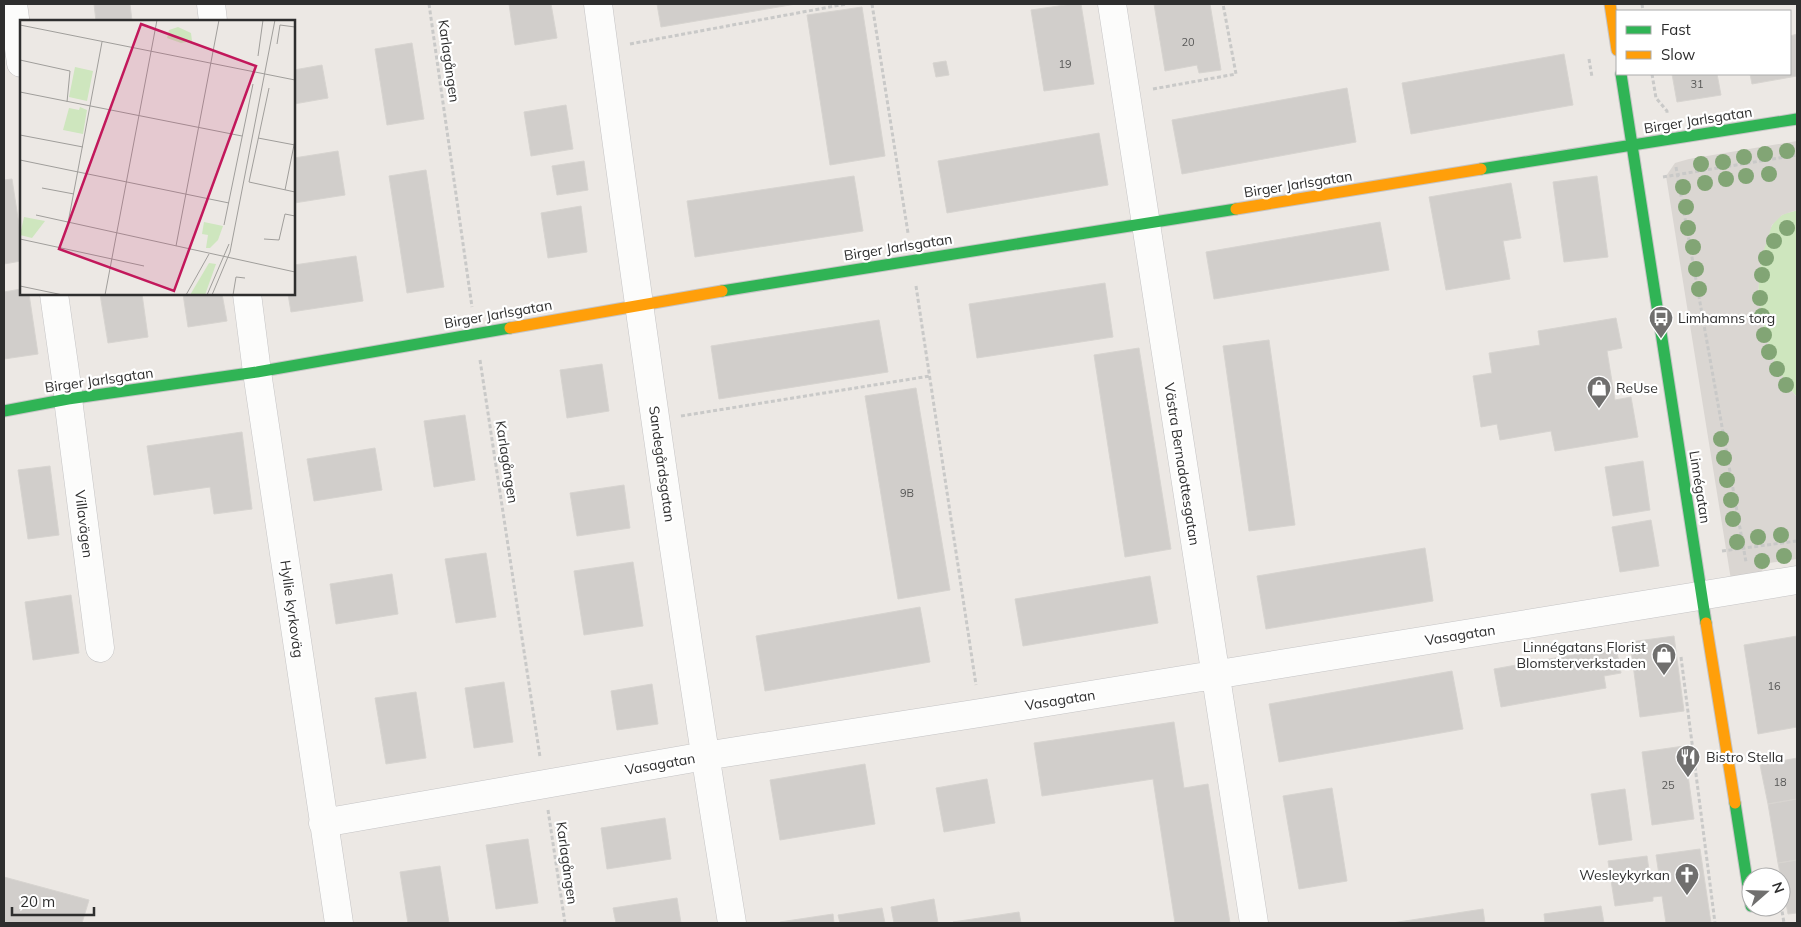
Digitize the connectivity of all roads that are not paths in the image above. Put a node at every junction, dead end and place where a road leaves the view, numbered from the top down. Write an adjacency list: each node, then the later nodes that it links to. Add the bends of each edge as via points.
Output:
1 (13, 4): 8 (street)
2 (211, 4): 6 (street)
3 (598, 4): 15 (street, Sandegårdsgatan)
4 (1112, 4): 12 (street, Västra Bernadottesgatan)
5 (1610, 4): 7 (street)
6 (213, 20)
7 (1616, 43)
8 (20, 56)
9 (1621, 75): 11 (street, Linnégatan)
10 (1797, 120): 11 (street, Birger Jarlsgatan)
11 (1632, 146): 12 (street, Birger Jarlsgatan); 20 (street, Linnégatan)
12 (1146, 224): 15 (street, Birger Jarlsgatan); 22 (street, Västra Bernadottesgatan)
13 (54, 295): 17 (street, Villavägen)
14 (247, 295): 16 (street, Hyllie kyrkoväg)
15 (639, 305): 16 (street, Birger Jarlsgatan); 23 (street, Sandegårdsgatan)
16 (257, 372): 17 (street, Birger Jarlsgatan); 24 (street, Hyllie kyrkoväg)
17 (69, 400): 18 (street, Birger Jarlsgatan); 21 (street, Villavägen)
18 (4, 411)
19 (1797, 580): 20 (street, Vasagatan)
20 (1701, 596): 22 (street, Vasagatan); 25 (street, Linnégatan)
21 (100, 648)
22 (1214, 675): 23 (street, Vasagatan); 28 (street, Västra Bernadottesgatan)
23 (705, 756): 24 (street, Vasagatan); 27 (street, Sandegårdsgatan)
24 (323, 823): 26 (street, Hyllie kyrkoväg)
25 (1745, 867)
26 (339, 923)
27 (732, 923)
28 (1254, 923)

